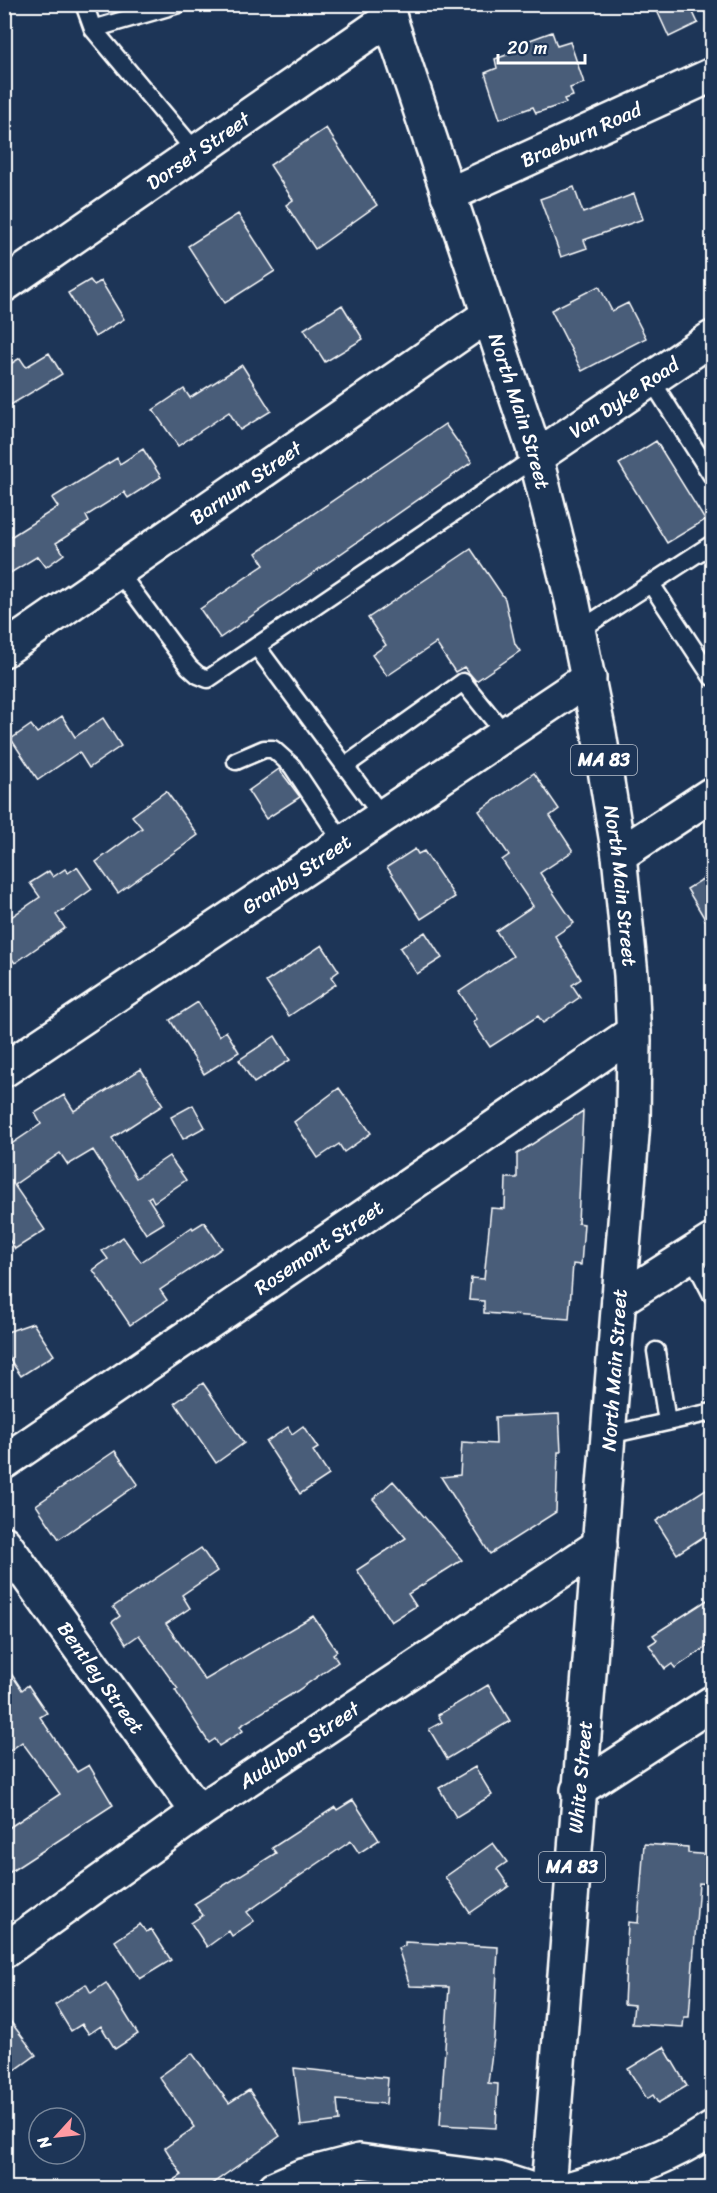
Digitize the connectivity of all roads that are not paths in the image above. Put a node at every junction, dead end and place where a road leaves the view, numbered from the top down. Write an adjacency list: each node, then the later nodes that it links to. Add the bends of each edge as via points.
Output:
1 (84, 4): 4 (lane)
2 (179, 4): 4 (lane)
3 (388, 11): 6 (street, Dorset Street); 7 (street, North Main Street / MA 83)
4 (93, 29): 6 (lane)
5 (712, 75): 7 (street, Braeburn Road)
6 (196, 152): 8 (street, Dorset Street)
7 (448, 195): 9 (street, North Main Street / MA 83)
8 (4, 285)
9 (488, 315): 12 (street, North Main Street / MA 83); 15 (street, Barnum Street)
10 (712, 338): 11 (street, Van Dyke Road)
11 (650, 378): 12 (street, Van Dyke Road); 13 (lane)
12 (536, 457): 17 (street, North Main Street / MA 83); 18 (lane)
13 (712, 476)
14 (712, 544): 16 (lane)
15 (118, 571): 18 (lane, via 198,675 208,679); 19 (street, Barnum Street)
16 (651, 584): 17 (lane); 20 (lane)
17 (578, 631): 21 (street, North Main Street / MA 83)
18 (257, 646): 24 (lane)
19 (4, 650)
20 (712, 677)
21 (589, 678): 22 (street, Granby Street); 28 (street, North Main Street / MA 83)
22 (505, 734): 24 (lane, via 463,682); 26 (street, Granby Street)
23 (236, 762): 27 (lane, via 273,749 292,766)
24 (345, 766): 26 (lane)
25 (712, 794): 28 (street)
26 (382, 816): 27 (street, Granby Street)
27 (343, 843): 30 (street, Granby Street)
28 (619, 855): 29 (street, North Main Street / MA 83)
29 (634, 1032): 33 (street, North Main Street / MA 83, via 633,1122); 38 (street, Rosemont Street)
30 (4, 1070)
31 (702, 1248): 32 (lane); 33 (street)
32 (712, 1295)
33 (619, 1300): 37 (street, North Main Street / MA 83)
34 (656, 1351): 36 (lane)
35 (712, 1412): 36 (lane)
36 (667, 1422): 37 (lane)
37 (609, 1435): 40 (street, North Main Street / MA 83)
38 (4, 1462)
39 (4, 1543): 43 (street, Bentley Street)
40 (600, 1545): 42 (street, White Street / MA 83); 43 (street, Audubon Street)
41 (712, 1703): 42 (street)
42 (578, 1790): 48 (street, White Street / MA 83)
43 (198, 1812): 44 (street, Audubon Street)
44 (4, 1951)
45 (712, 2129): 49 (street, via 681,2150 643,2166)
46 (274, 2188): 47 (street, via 312,2173 359,2162 498,2179)
47 (526, 2188)
48 (548, 2188)
49 (571, 2188)

